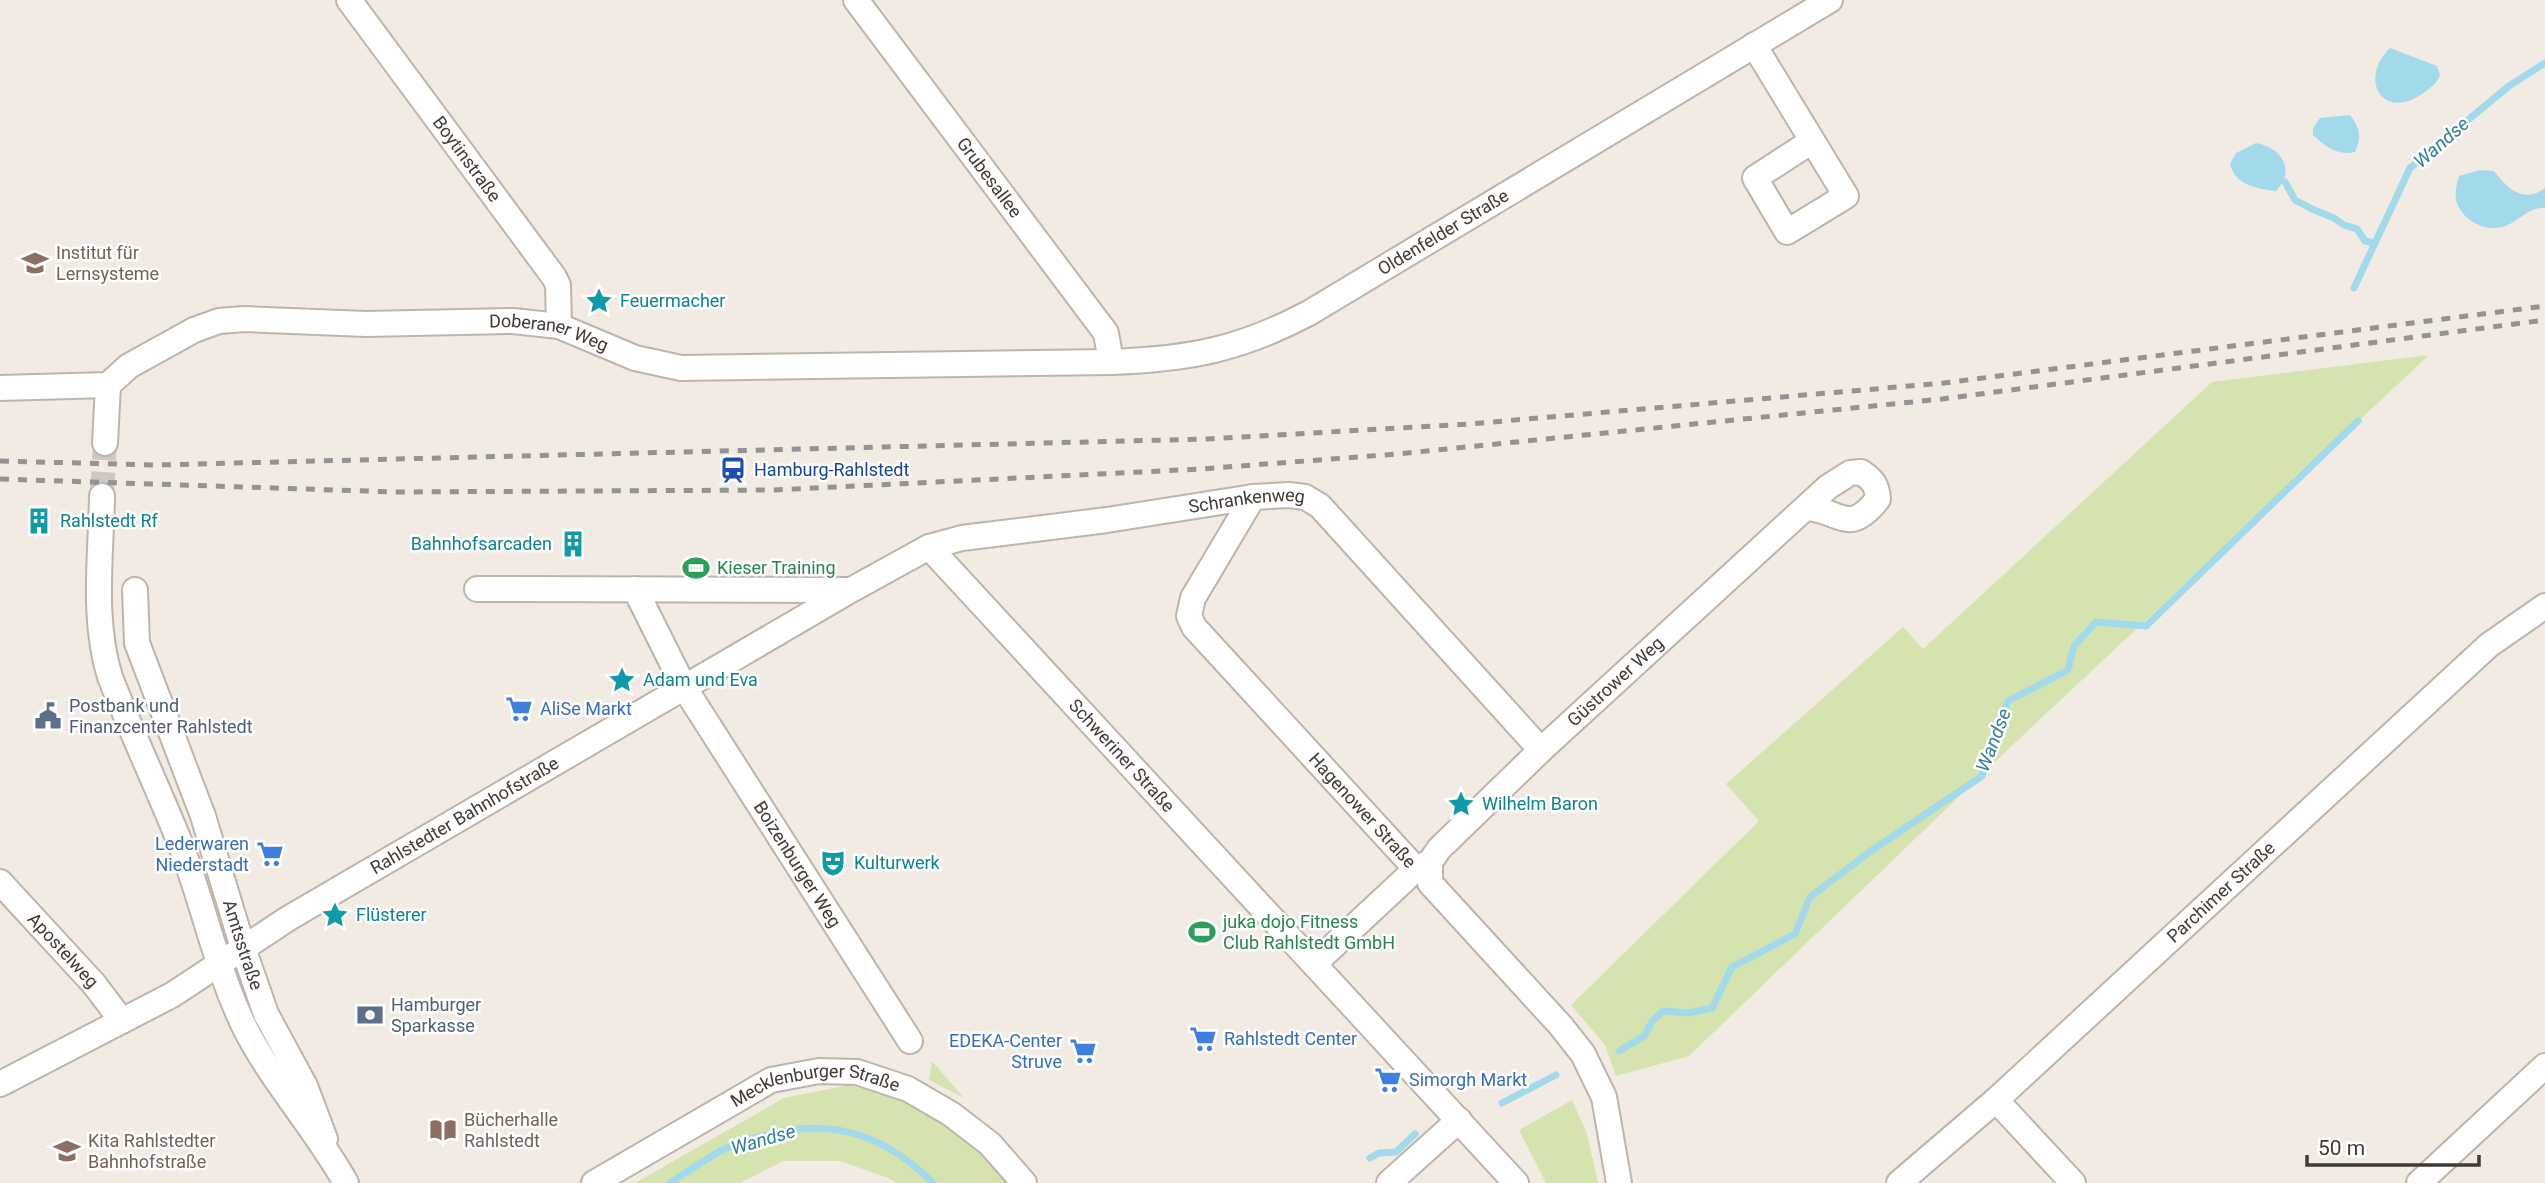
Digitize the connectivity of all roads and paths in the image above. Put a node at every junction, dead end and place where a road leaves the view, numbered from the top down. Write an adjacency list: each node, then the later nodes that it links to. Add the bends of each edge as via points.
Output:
1 (349, 0): 6 (street, Boytinstraße, via 554,277)
2 (856, 0): 7 (street, Grubesallee, via 1106,333)
3 (1830, 0): 4 (street, Oldenfelder Straße)
4 (1754, 45): 5 (street); 7 (street, Oldenfelder Straße, via 1378,274 1274,332 1212,352)
5 (1812, 141)
6 (559, 326): 7 (street, Doberaner Weg, via 635,358 681,368); 8 (street, Doberaner Weg, via 513,321 219,321 150,354)
7 (1111, 362)
8 (108, 385): 9 (street); 10 (street)
9 (0, 388)
10 (105, 443)
11 (102, 496): 22 (street, Amtsstraße, via 100,636 110,677 139,744)
12 (1253, 497): 14 (street, Schrankenweg, via 962,538); 21 (street, Schrankenweg, via 1304,497 1320,506); 23 (street, Hagenower Straße, via 1193,598 1189,616 1194,628)
13 (1806, 508): 21 (street, Güstrower Weg)
14 (929, 547): 18 (street, Rahlstedter Bahnhofstraße); 26 (street, Schweriner Straße)
15 (477, 589): 16 (street)
16 (635, 589): 18 (street); 20 (street, Boizenburger Weg)
17 (135, 590): 22 (street, via 137,643)
18 (851, 590): 20 (street, Rahlstedter Bahnhofstraße)
19 (2545, 606): 32 (street, Parchimer Straße, via 2489,645)
20 (684, 687): 25 (street, Rahlstedter Bahnhofstraße); 29 (street, Boizenburger Weg)
21 (1541, 750): 23 (street, Güstrower Weg)
22 (180, 804): 25 (street, Amtsstraße, via 203,816); 27 (street, Amtsstraße, via 192,878)
23 (1423, 866): 26 (street); 40 (street, Hagenower Straße, via 1430,883 1583,1054 1604,1097)
24 (0, 882): 28 (street, Apostelweg)
25 (243, 948): 27 (street, Rahlstedter Bahnhofstraße); 34 (street, Amtsstraße, via 266,1014 316,1109)
26 (1314, 964): 33 (street, Schweriner Straße)
27 (218, 965): 28 (street, Rahlstedter Bahnhofstraße); 34 (street, Amtsstraße, via 265,1063)
28 (122, 1021): 31 (street, Rahlstedter Bahnhofstraße)
29 (911, 1041)
30 (2545, 1066): 43 (street)
31 (0, 1084)
32 (1996, 1100): 41 (street, Parchimer Straße); 42 (street)
33 (1458, 1120): 38 (street); 39 (street, Schweriner Straße)
34 (332, 1159): 35 (street, Amtsstraße)
35 (346, 1183)
36 (594, 1183): 37 (street, Mecklenburger Straße, via 771,1080 819,1071 857,1072 908,1089 990,1144)
37 (1024, 1183)
38 (1389, 1183)
39 (1516, 1183)
40 (1619, 1183)
41 (1899, 1183)
42 (2073, 1183)
43 (2419, 1183)

